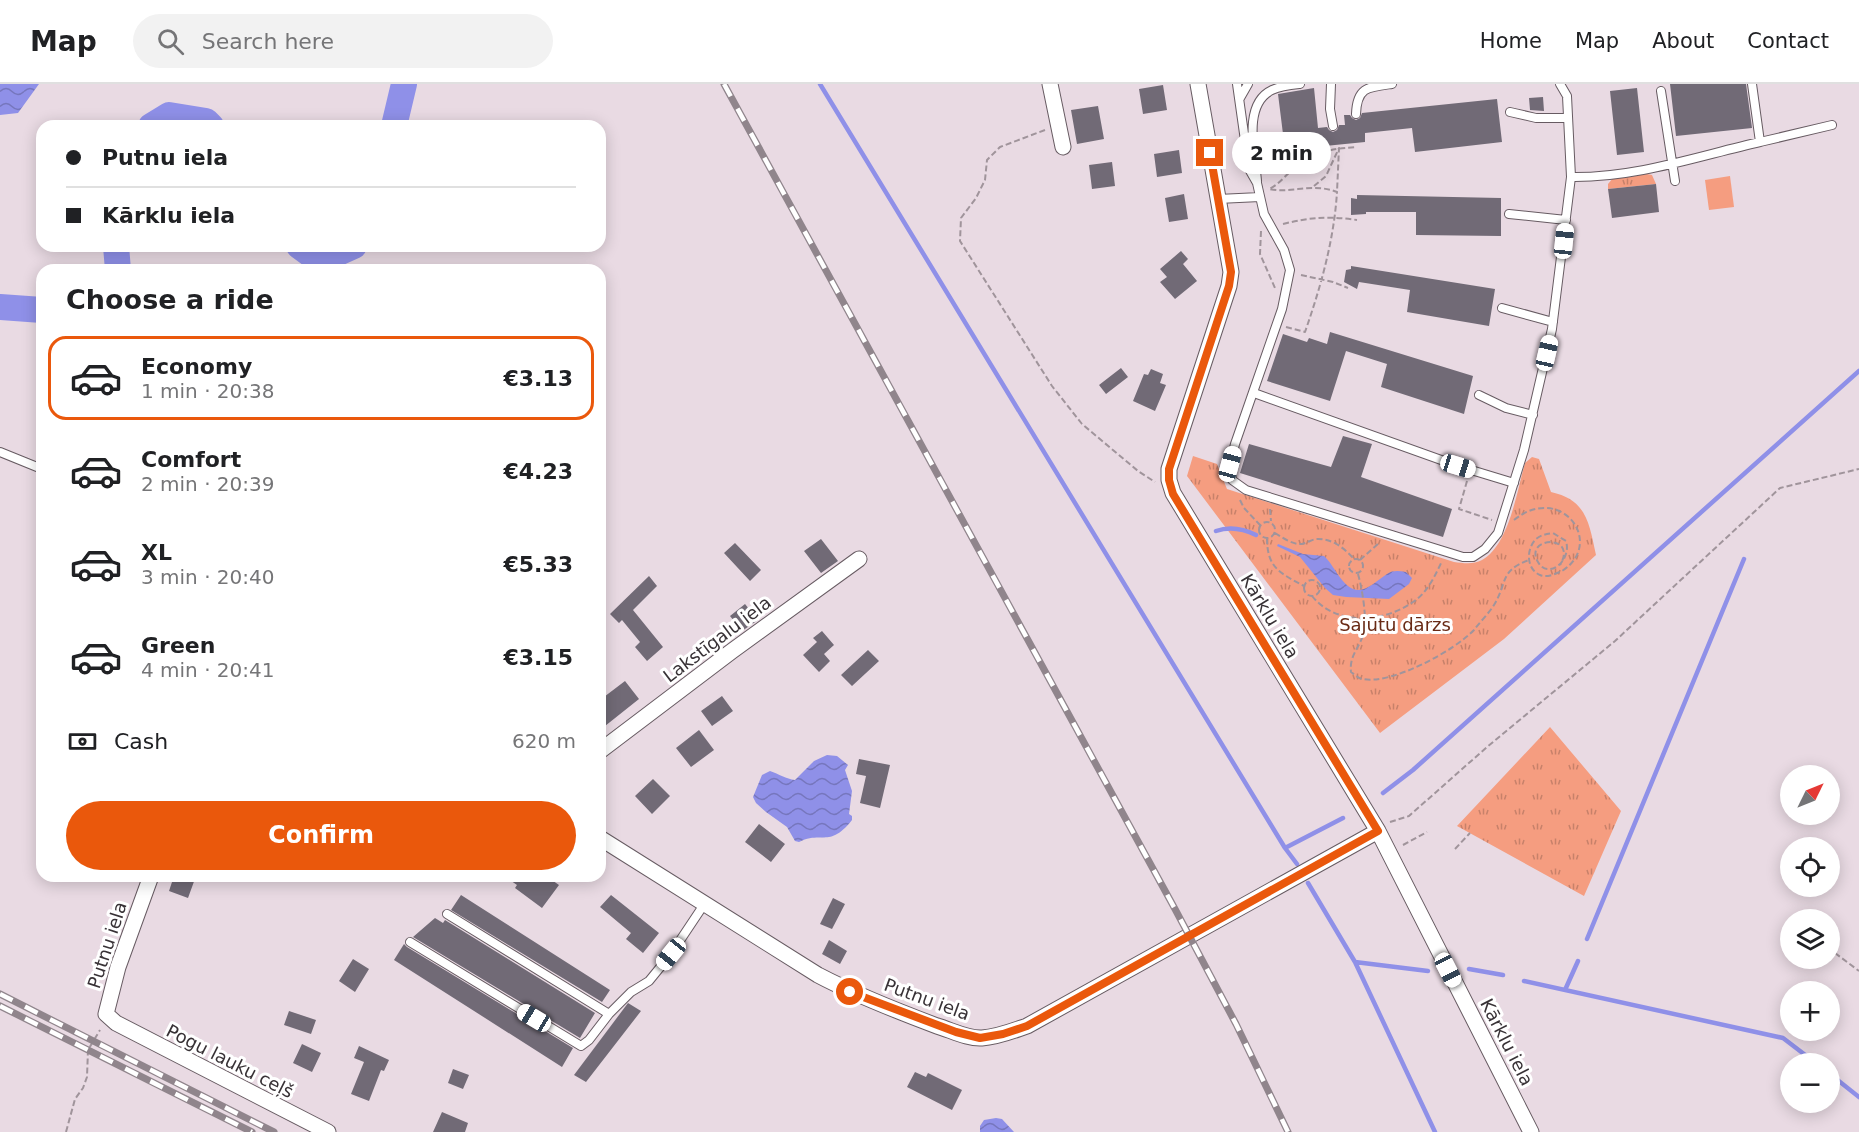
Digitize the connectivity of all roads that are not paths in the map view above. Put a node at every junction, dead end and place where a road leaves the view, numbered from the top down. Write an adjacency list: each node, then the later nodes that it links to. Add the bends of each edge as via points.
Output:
1 (1050, 84): 18 (street)
2 (1198, 84): 24 (street, Kārklu iela)
3 (1237, 84): 11 (lane)
4 (1248, 84): 11 (lane)
5 (1300, 84): 22 (lane, via 1272,90 1253,112)
6 (1331, 84): 16 (lane)
7 (1392, 84): 13 (lane, via 1363,91 1356,102)
8 (1560, 84): 14 (lane, via 1567,96)
9 (1752, 84): 17 (lane)
10 (1661, 92): 19 (lane)
11 (1239, 103): 22 (lane, via 1249,169)
12 (1510, 112): 14 (lane, via 1536,118)
13 (1356, 114)
14 (1568, 118): 20 (lane)
15 (1832, 124): 17 (lane)
16 (1333, 126)
17 (1760, 142): 19 (lane)
18 (1063, 147)
19 (1673, 162): 20 (lane, via 1655,169); 21 (lane)
20 (1572, 177): 26 (lane)
21 (1675, 181)
22 (1257, 183): 23 (lane)
23 (1260, 197): 24 (lane); 29 (lane, via 1290,273)
24 (1218, 199): 37 (street, Kārklu iela, via 1231,272 1229,286 1169,469 1169,480 1173,494)
25 (1509, 214): 26 (lane)
26 (1566, 220): 28 (lane)
27 (1502, 308): 28 (lane)
28 (1553, 322): 31 (lane)
29 (1254, 393): 34 (lane); 34 (lane, via 1230,464 1232,480 1238,486 1392,536 1473,557 1498,533)
30 (1479, 395): 31 (lane)
31 (1533, 415): 34 (lane)
32 (0, 452): 33 (lane)
33 (36, 467)
34 (1514, 483)
35 (859, 559): 36 (street, Lakstīgalu iela)
36 (606, 746)
37 (1378, 831): 40 (street, Putnu iela, via 1027,1026 980,1038 850,992 794,962); 46 (street, Kārklu iela)
38 (606, 842): 40 (street, Putnu iela)
39 (149, 882): 44 (street, Putnu iela, via 118,967)
40 (705, 903): 43 (lane, via 649,981)
41 (447, 914): 43 (lane)
42 (410, 942): 43 (lane, via 580,1046)
43 (609, 1014)
44 (111, 1019): 45 (street, Pogu lauku ceļš)
45 (327, 1132)
46 (1531, 1132)

